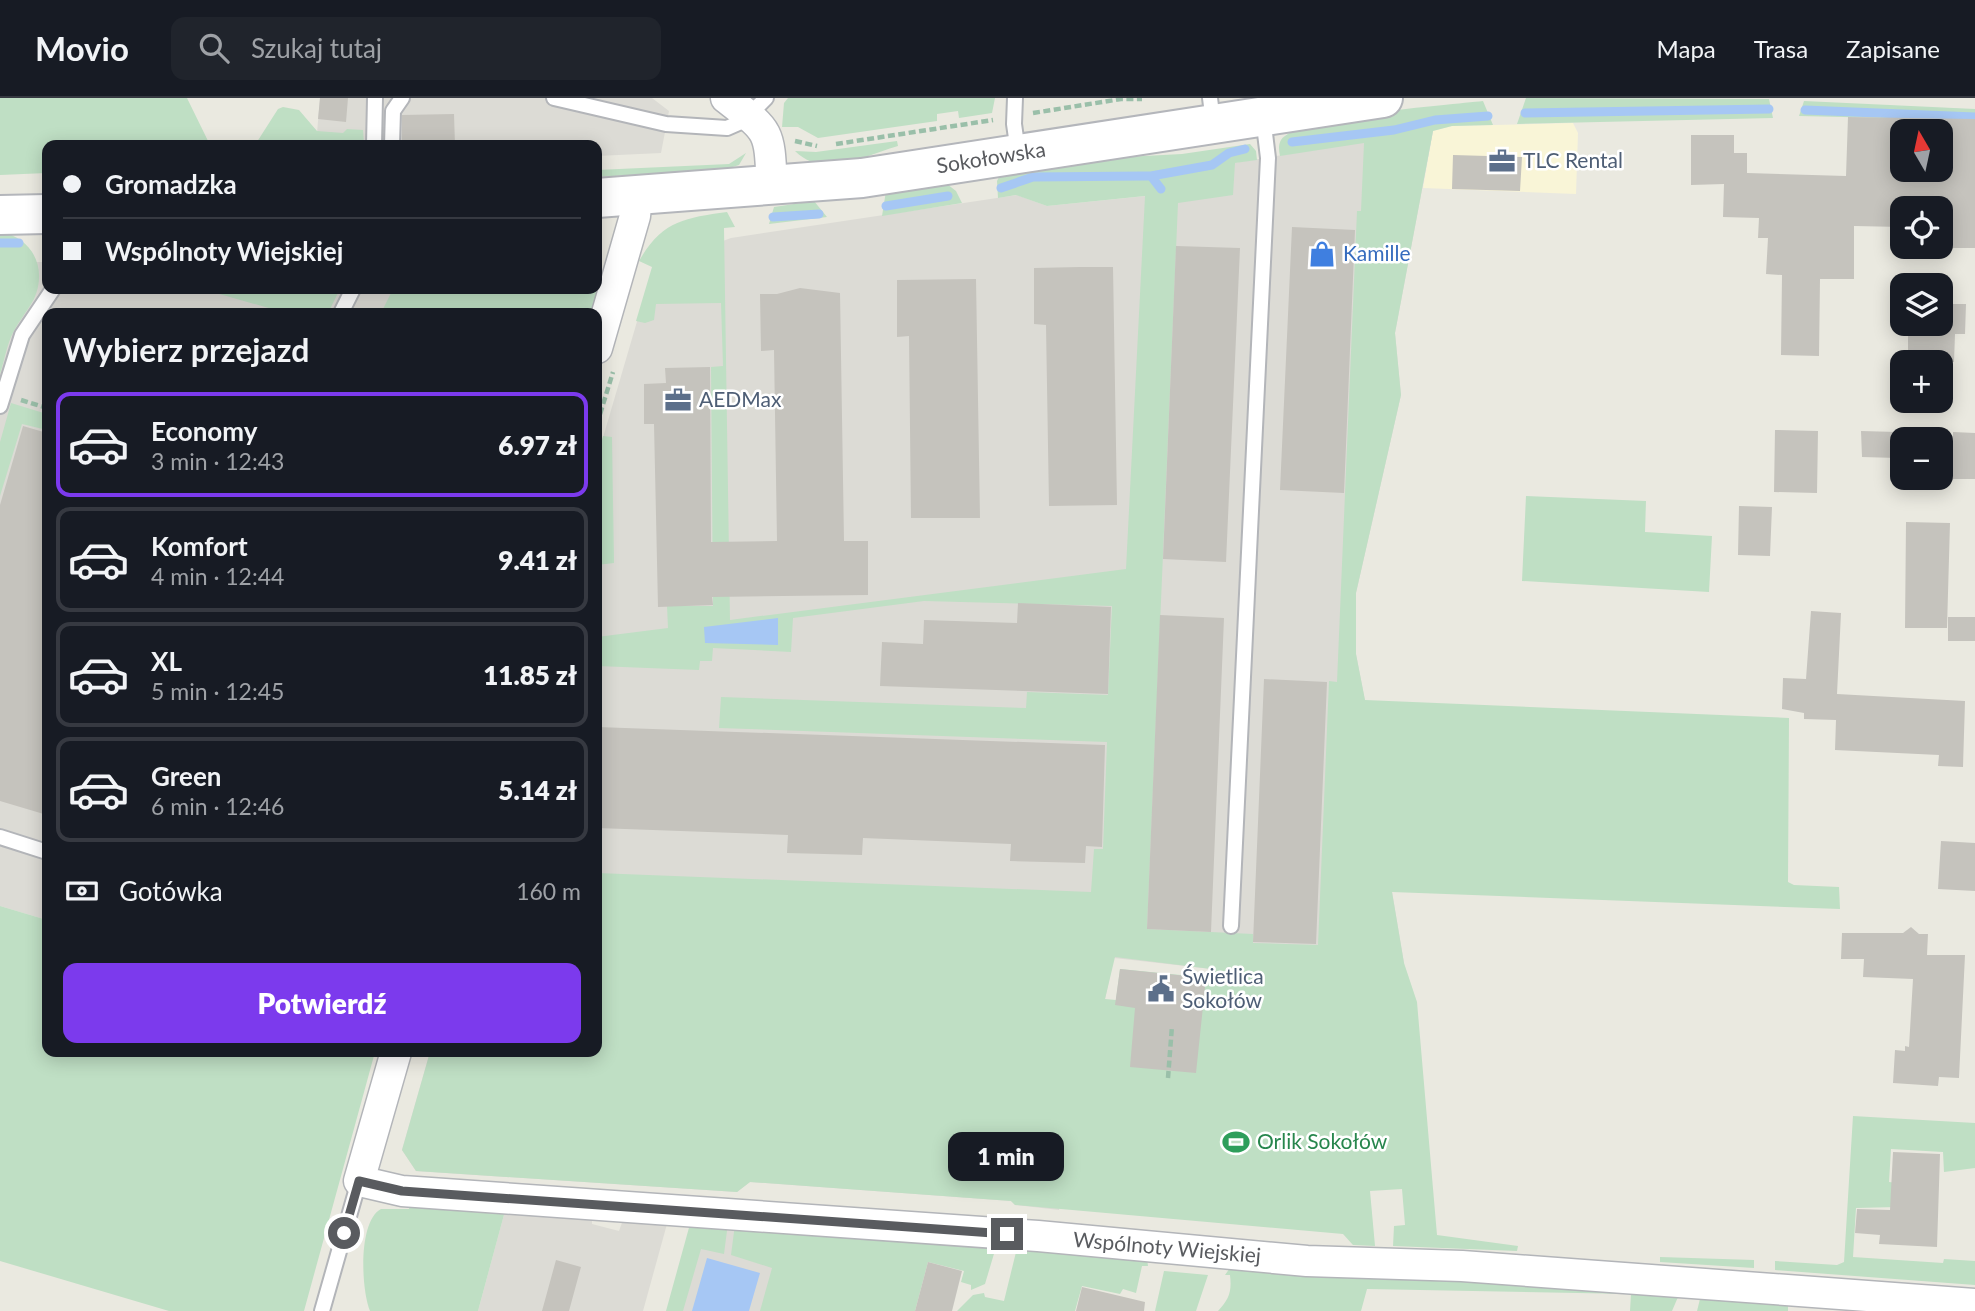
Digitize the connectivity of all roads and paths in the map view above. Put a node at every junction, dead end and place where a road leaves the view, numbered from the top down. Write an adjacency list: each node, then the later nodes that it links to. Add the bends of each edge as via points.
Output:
1 (375, 98): 10 (lane)
2 (402, 98): 11 (lane, via 393,111)
3 (554, 98): 7 (lane, via 666,124 727,128)
4 (726, 98): 7 (street)
5 (1015, 98): 12 (lane)
6 (1383, 98): 9 (street, Sokołowska)
7 (758, 107): 13 (street, via 760,125 768,136)
8 (1211, 111): 9 (street, Sokołowska); 12 (street, Sokołowska)
9 (1262, 115): 23 (lane, via 1268,158)
10 (374, 140)
11 (392, 140)
12 (1018, 154): 13 (street, Sokołowska)
13 (772, 187): 14 (street, Sokołowska)
14 (637, 196): 15 (street, Sokołowska); 19 (street)
15 (602, 198)
16 (42, 214): 17 (street)
17 (0, 215)
18 (50, 294): 20 (lane, via 22,335)
19 (602, 331)
20 (0, 406)
21 (0, 837): 22 (lane)
22 (42, 850)
23 (1231, 926)
24 (1172, 1026): 26 (path)
25 (395, 1057): 27 (street)
26 (1168, 1079)
27 (359, 1181): 28 (street, Wspólnoty Wiejskiej, via 402,1191 1038,1236 1294,1260 1462,1266); 29 (lane)
28 (1975, 1304)
29 (322, 1311)

